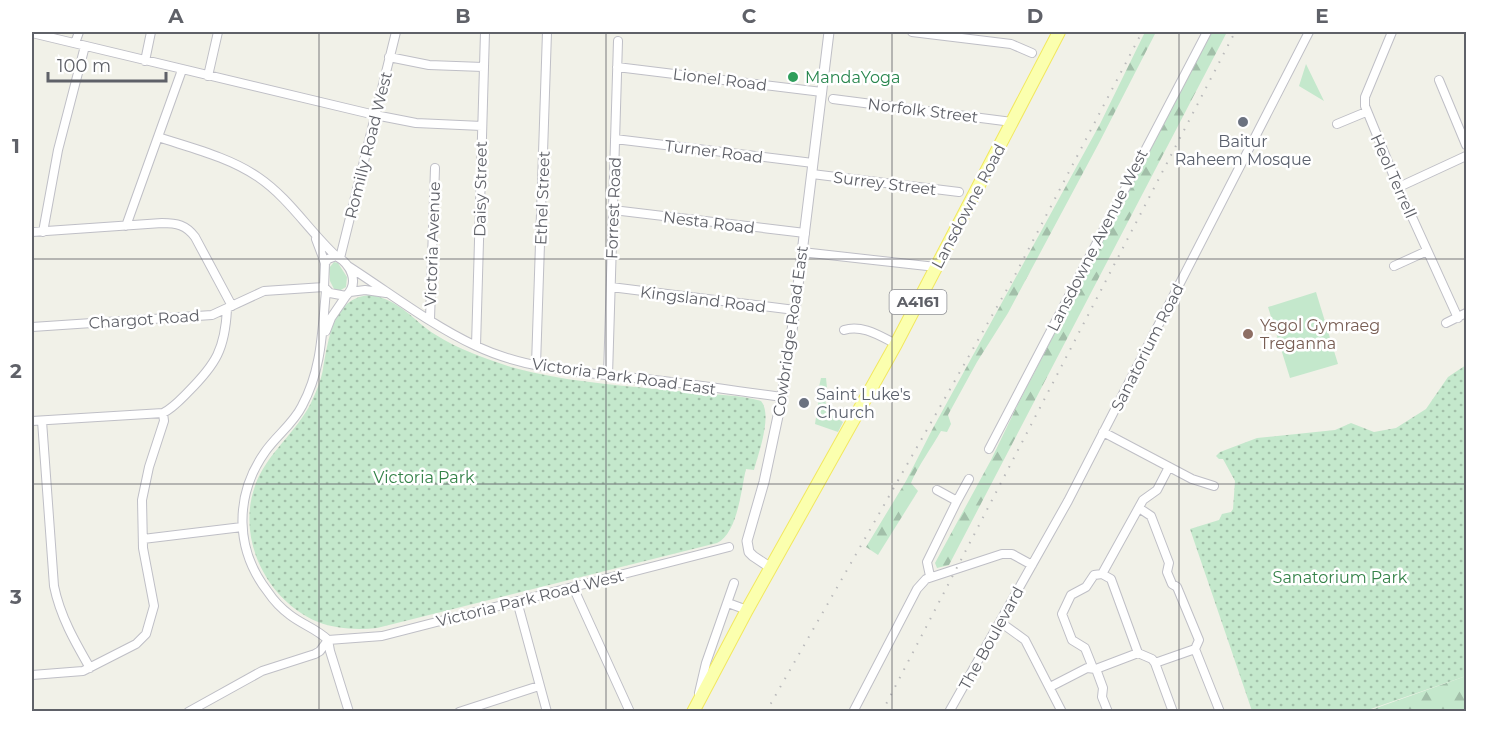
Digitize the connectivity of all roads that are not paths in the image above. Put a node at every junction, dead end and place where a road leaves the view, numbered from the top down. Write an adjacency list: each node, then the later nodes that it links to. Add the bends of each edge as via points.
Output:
1 (79, 32): 15 (street)
2 (151, 32): 19 (street)
3 (218, 32): 23 (street)
4 (396, 32): 18 (street, Romilly Road West)
5 (485, 32): 20 (street, Daisy Street)
6 (547, 32): 72 (street, Ethel Street)
7 (829, 32): 25 (street, Cowbridge Road East)
8 (912, 32): 17 (street, via 1011,44)
9 (1059, 32): 31 (main road, Lansdowne Road / A4161)
10 (1207, 32): 30 (street, Lansdowne Avenue West)
11 (1309, 32): 80 (street, Sanatorium Road)
12 (1390, 32): 28 (street, via 1365,97)
13 (32, 33): 15 (street)
14 (618, 41): 21 (street, Forrest Road)
15 (75, 43): 16 (street)
16 (86, 46): 19 (street); 45 (street, via 58,150)
17 (1032, 53)
18 (389, 57): 20 (street, via 429,65); 29 (street, Romilly Road West)
19 (145, 61): 22 (street)
20 (483, 67): 33 (street, Daisy Street)
21 (617, 67): 25 (street, Lionel Road); 35 (street, Forrest Road)
22 (182, 70): 23 (street); 34 (street)
23 (208, 76): 29 (street)
24 (1439, 80): 36 (street)
25 (822, 92): 39 (street, Cowbridge Road East)
26 (833, 99): 31 (street, Norfolk Street)
27 (1152, 111): 30 (street)
28 (1366, 112): 32 (street); 40 (street, Heol Terrell)
29 (375, 115): 33 (street, via 416,123); 50 (street, Romilly Road West)
30 (1162, 116): 56 (street, Lansdowne Avenue West)
31 (1012, 122): 54 (main road, Lansdowne Road / A4161)
32 (1337, 124)
33 (482, 126): 71 (street, Daisy Street)
34 (158, 137): 43 (street); 47 (street, via 226,160 258,177 297,213)
35 (615, 139): 39 (street, Turner Road); 42 (street, Forrest Road)
36 (1467, 145)
37 (1467, 156): 40 (street)
38 (435, 168): 65 (street, Victoria Avenue)
39 (812, 169): 41 (street, Surrey Street); 46 (street, Cowbridge Road East)
40 (1399, 187): 48 (street, Heol Terrell)
41 (958, 192)
42 (613, 210): 46 (street, Nesta Road); 57 (street, Forrest Road)
43 (126, 226): 45 (street); 61 (street, via 185,226 195,237)
44 (32, 232): 45 (street)
45 (43, 232)
46 (804, 233): 49 (street, Cowbridge Road East)
47 (316, 237): 50 (street); 51 (street)
48 (1427, 251): 53 (street); 64 (street, Heol Terrell)
49 (802, 252): 54 (street); 62 (street, Cowbridge Road East)
50 (338, 257): 51 (street); 52 (street)
51 (325, 263): 58 (street)
52 (348, 266): 59 (street, via 353,278); 60 (street, Victoria Park Road East)
53 (1394, 266)
54 (936, 267): 70 (main road, Lansdowne Road / A4161)
55 (1071, 268): 56 (street)
56 (1080, 273): 79 (street, Lansdowne Avenue West)
57 (611, 287): 62 (street, Kingsland Road); 73 (street, Forrest Road)
58 (325, 289): 59 (street, via 337,296); 61 (street, Chargot Road, via 264,291); 69 (street)
59 (348, 294): 60 (street, via 378,291); 69 (street, via 331,318)
60 (406, 304): 65 (street, Victoria Park Road East)
61 (230, 308): 67 (street, Chargot Road, via 202,316); 75 (street, via 213,366)
62 (795, 310): 74 (street, Cowbridge Road East)
63 (1467, 313): 64 (street)
64 (1458, 318): 66 (street)
65 (430, 319): 71 (street, Victoria Park Road East)
66 (1446, 323)
67 (32, 327)
68 (844, 330): 70 (street, via 869,331)
69 (323, 339): 88 (street, via 319,365 302,408 266,450 250,478)
70 (896, 344): 92 (main road, Lansdowne Road / A4161)
71 (476, 346): 72 (street, Victoria Park Road East)
72 (536, 365): 73 (street, Victoria Park Road East)
73 (608, 376): 74 (street, Victoria Park Road East)
74 (782, 397): 92 (street, Cowbridge Road East, via 747,541 748,552)
75 (163, 413): 77 (street); 89 (street, via 146,482)
76 (994, 419): 79 (street)
77 (42, 421): 78 (street); 105 (street, via 54,586 65,623)
78 (32, 422)
79 (1002, 424): 81 (street, Lansdowne Avenue West)
80 (1103, 432): 82 (street); 91 (street, Sanatorium Road)
81 (989, 449)
82 (1169, 467): 84 (street); 87 (street, via 1157,490)
83 (969, 480): 86 (street)
84 (1214, 486)
85 (938, 490): 86 (street)
86 (957, 501): 94 (street, via 927,562)
87 (1139, 508): 93 (street); 102 (street, via 1151,516 1166,552 1167,572 1199,640)
88 (242, 527): 89 (street); 101 (street, via 249,559 268,592 291,616)
89 (142, 539): 105 (street, via 154,606 146,634 136,644)
90 (729, 547): 96 (street, Victoria Park Road West)
91 (1032, 565): 94 (street, via 1012,554 1002,554); 100 (street, The Boulevard)
92 (771, 568): 99 (main road, A4161)
93 (1102, 574): 103 (street, via 1111,579); 106 (street, via 1094,575 1086,587 1071,595 1062,614 1072,640 1085,648)
94 (930, 576): 116 (street, via 918,589)
95 (734, 583): 98 (street)
96 (573, 587): 97 (street, Victoria Park Road West); 115 (street)
97 (517, 601): 101 (street, Victoria Park Road West, via 375,637); 108 (street)
98 (728, 603): 99 (street); 110 (street)
99 (747, 610): 110 (main road)
100 (1000, 622): 109 (street, via 1025,640); 117 (street, The Boulevard)
101 (328, 640): 111 (street, via 315,654 262,671); 112 (street)
102 (1196, 649): 104 (street); 121 (street)
103 (1138, 653): 104 (street); 106 (street)
104 (1155, 663): 120 (street)
105 (90, 668): 107 (street, via 75,673)
106 (1094, 668): 109 (street); 119 (street)
107 (32, 675)
108 (539, 686): 113 (street); 114 (street)
109 (1050, 687): 118 (street)
110 (694, 709)
111 (188, 711)
112 (349, 711)
113 (459, 711)
114 (547, 711)
115 (630, 711)
116 (853, 711)
117 (949, 711)
118 (1062, 711)
119 (1108, 711)
120 (1173, 711)
121 (1218, 711)

